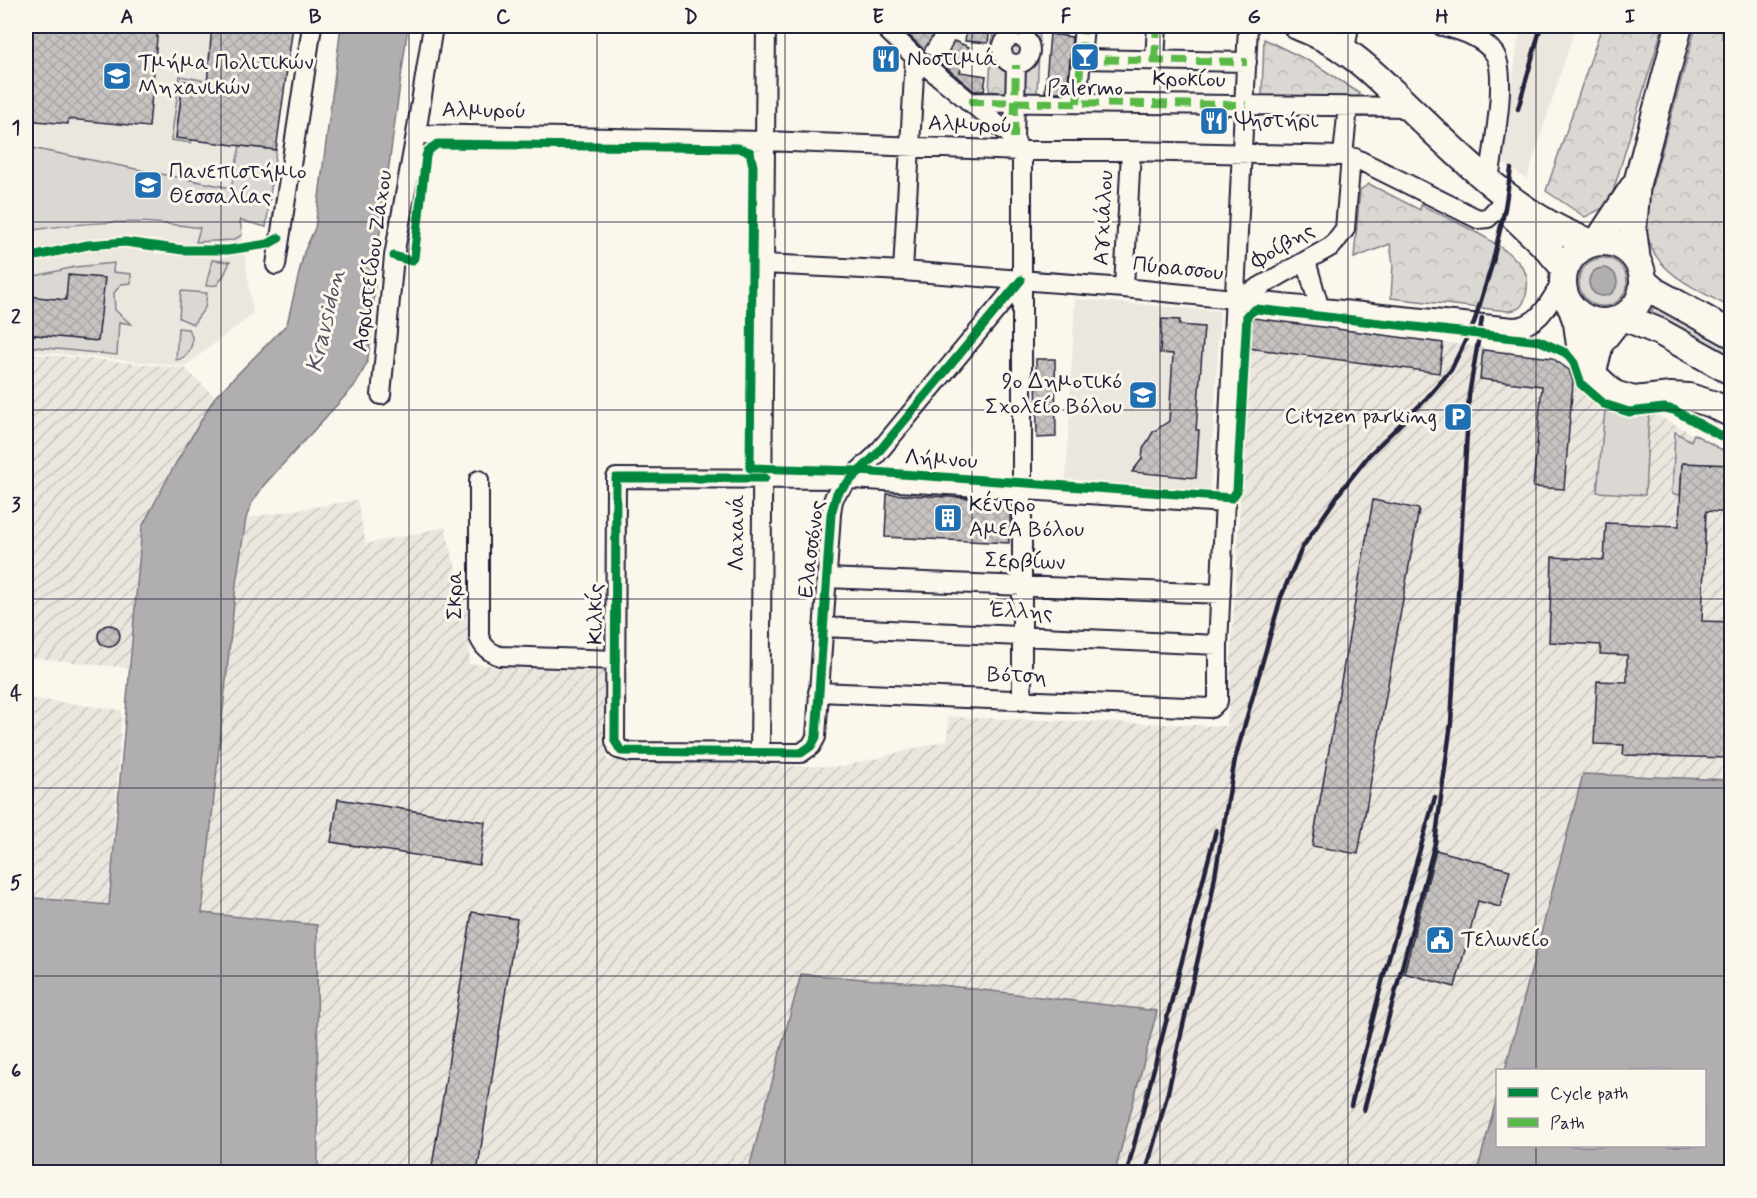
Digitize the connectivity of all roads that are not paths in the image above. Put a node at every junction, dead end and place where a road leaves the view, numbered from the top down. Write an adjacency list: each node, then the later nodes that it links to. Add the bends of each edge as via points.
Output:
1 (312, 26): 36 (street)
2 (433, 26): 23 (street, Ασριστείδου Ζάχου)
3 (766, 26): 24 (street, Λαχανά)
4 (883, 26): 13 (street)
5 (1084, 26): 14 (street)
6 (1157, 26): 15 (street)
7 (1248, 26): 16 (street)
8 (1297, 26): 12 (main road)
9 (1442, 26): 31 (street, via 1477,39 1494,53 1499,64 1501,84)
10 (1679, 26): 30 (main road)
11 (1017, 31): 18 (street, via 1027,40 1031,51 1026,61 1016,65)
12 (1347, 38): 22 (main road, via 1361,63)
13 (915, 57): 17 (street); 26 (street)
14 (1081, 59): 15 (street); 19 (street)
15 (1155, 60): 16 (street)
16 (1247, 62): 20 (street)
17 (969, 102): 18 (street, Κροκίου); 25 (street)
18 (1016, 103): 19 (street, Κροκίου); 25 (street)
19 (1077, 103): 20 (street, Κροκίου)
20 (1246, 105): 21 (street, Κροκίου); 28 (street)
21 (1348, 106): 22 (street, Κροκίου); 29 (street, Φοίβης)
22 (1409, 107): 31 (main road)
23 (416, 134): 24 (street, Αλμυρού); 49 (street, Ασριστείδου Ζάχου, via 394,256)
24 (765, 141): 26 (street, Αλμυρού); 35 (street, Λαχανά)
25 (1017, 145): 26 (street, Αλμυρού); 27 (street, Αλμυρού); 40 (street)
26 (910, 147): 37 (street)
27 (1131, 151): 28 (street, Αλμυρού); 41 (street, Αγχιάλου)
28 (1243, 153): 29 (street, Αλμυρού); 42 (street)
29 (1347, 157): 32 (street, Αλμυρού, via 1478,219 1488,218); 34 (street, Φοίβης, via 1345,229 1332,246)
30 (1639, 175): 33 (main road); 38 (main road, via 1634,218)
31 (1489, 181): 32 (main road); 33 (main road, via 1550,224)
32 (1501, 204): 39 (main road)
33 (1596, 242): 38 (main road, via 1630,252); 39 (main road, via 1575,253)
34 (1306, 261): 42 (street, Φοίβης); 43 (street)
35 (765, 264): 37 (street, Πύρασσου); 52 (street, Λαχανά)
36 (276, 265)
37 (903, 271): 40 (street, Πύρασσου)
38 (1640, 271): 45 (main road, via 1638,302); 46 (main road, via 1656,292)
39 (1564, 274): 43 (street, Πύρασσου, via 1539,317 1517,327); 44 (main road, via 1564,292)
40 (1021, 280): 41 (street, Πύρασσου); 53 (street, Ελασσόνος); 55 (street)
41 (1124, 288): 42 (street, Πύρασσου)
42 (1237, 299): 43 (street, Πύρασσου); 56 (street)
43 (1319, 306)
44 (1571, 306): 45 (main road, via 1593,321); 48 (main road, via 1584,363)
45 (1621, 318): 47 (main road, via 1660,332); 48 (main road, via 1600,343)
46 (1731, 334)
47 (1731, 372)
48 (1592, 375): 50 (main road, via 1614,394 1627,399 1683,396)
49 (381, 395)
50 (1731, 414)
51 (616, 478): 52 (street, Λήμνου); 63 (street, Κιλκίς)
52 (762, 478): 53 (street, Λήμνου); 66 (street, Λαχανά)
53 (852, 479): 55 (street, Λήμνου); 57 (street, Ελασσόνος, via 833,500)
54 (479, 480): 63 (street, Σκρα, via 479,637 483,646 500,656)
55 (1022, 488): 56 (street, Λήμνου); 58 (street)
56 (1226, 502): 59 (street)
57 (826, 578): 58 (street, Σερβίων); 60 (street, Ελασσόνος)
58 (1022, 586): 59 (street, Σερβίων); 61 (street)
59 (1221, 594): 62 (street)
60 (823, 627): 61 (street, Έλλης); 64 (street, Ελασσόνος)
61 (1022, 636): 62 (street, Έλλης); 65 (street)
62 (1218, 645): 65 (street, Βότση, via 1218,701 1214,706)
63 (616, 660): 66 (street, Κιλκίς, via 618,750)
64 (818, 692): 65 (street, Βότση); 66 (street, Ελασσόνος, via 812,746 801,753)
65 (1022, 701)
66 (760, 753)

